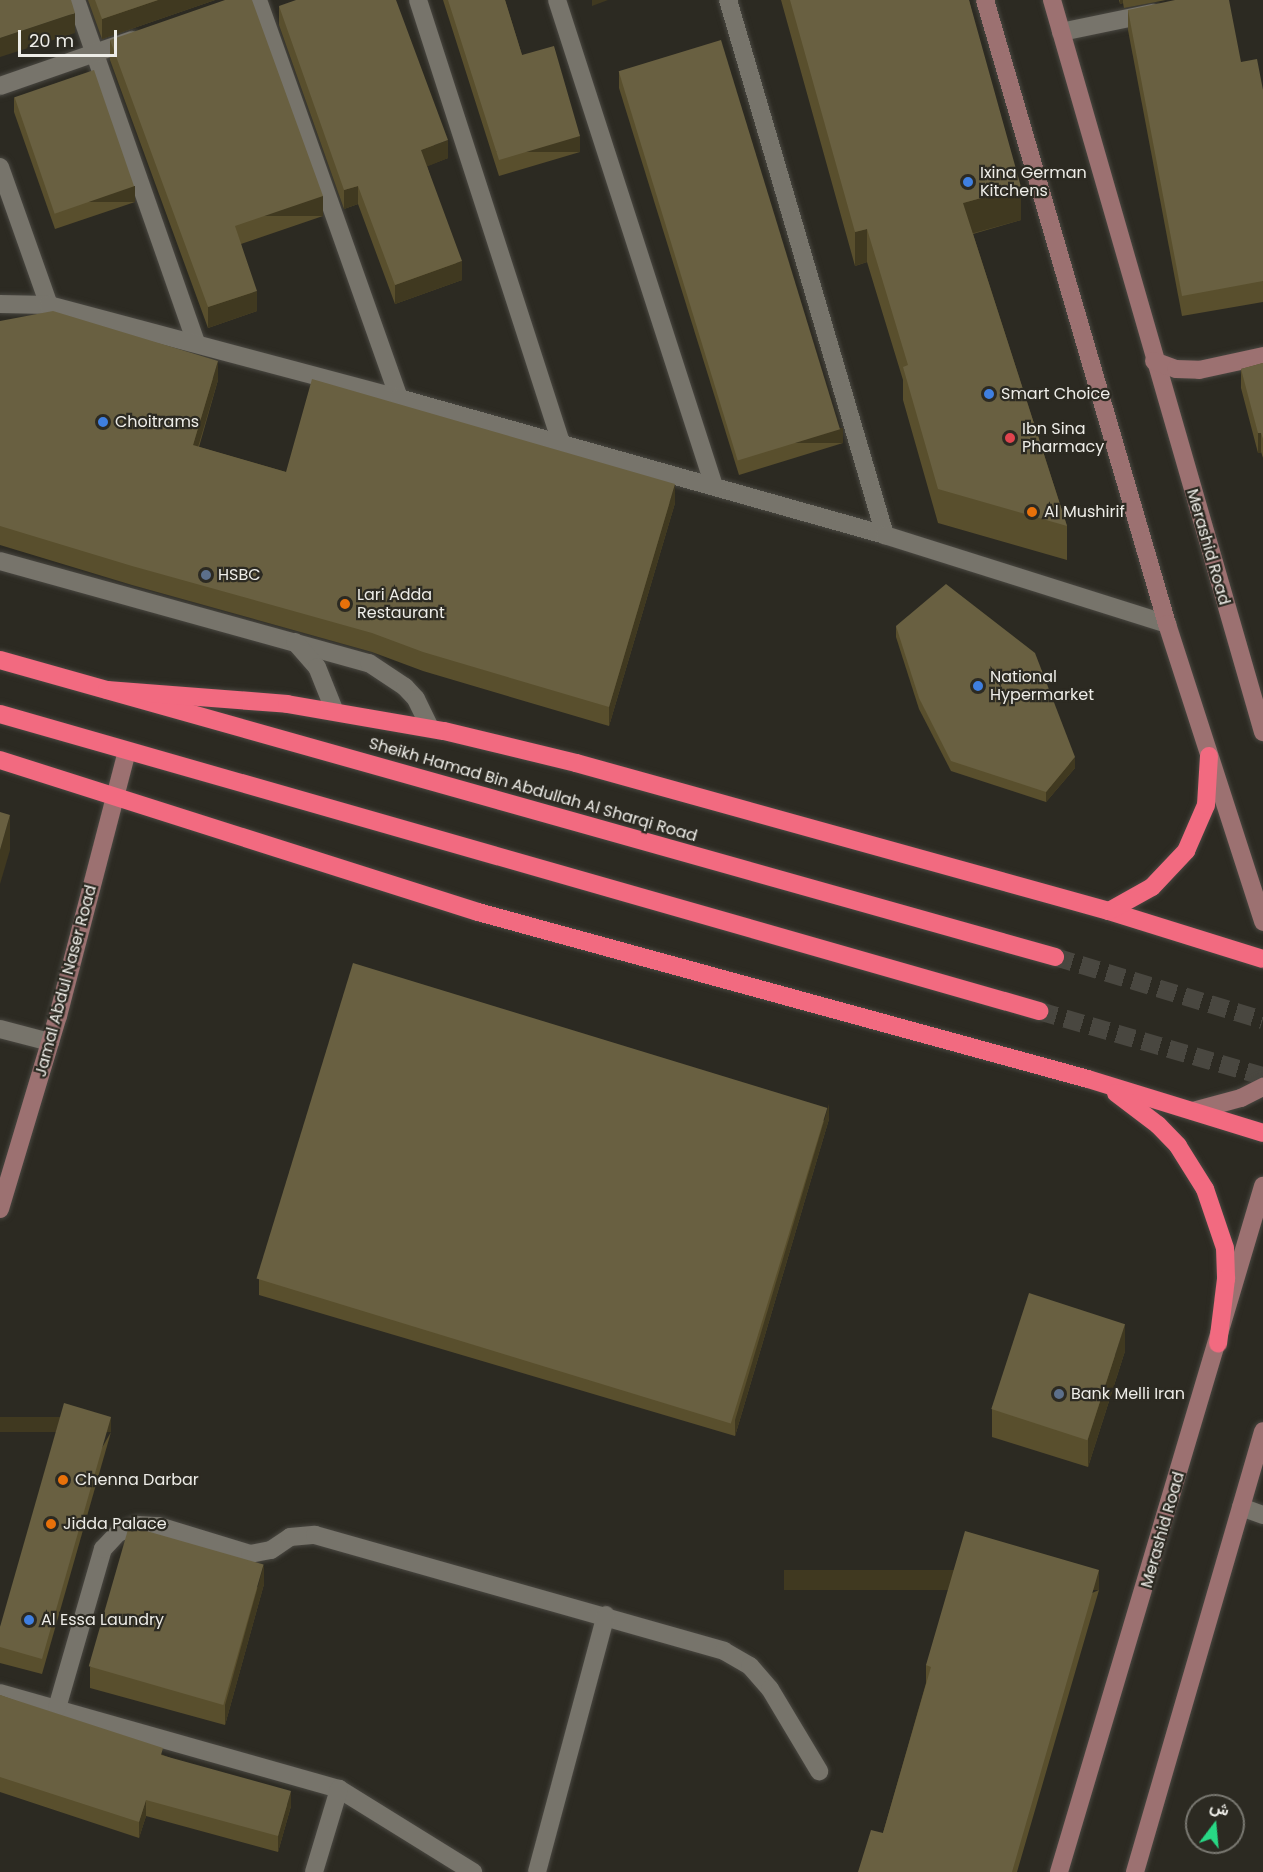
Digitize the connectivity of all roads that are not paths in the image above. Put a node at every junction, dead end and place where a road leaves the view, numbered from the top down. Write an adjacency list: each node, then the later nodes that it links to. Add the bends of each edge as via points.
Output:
1 (76, 0): 11 (street)
2 (258, 0): 19 (street)
3 (418, 0): 20 (street)
4 (557, 0): 21 (street)
5 (728, 0): 22 (street)
6 (986, 0): 24 (main road)
7 (1052, 0): 9 (main road, Merashid Road)
8 (1175, 9): 9 (street)
9 (1061, 32): 18 (main road, Merashid Road)
10 (149, 34): 11 (street)
11 (94, 53): 12 (street); 16 (street)
12 (0, 86)
13 (0, 167): 15 (street)
14 (0, 304): 15 (street)
15 (48, 305): 16 (street)
16 (196, 343): 19 (street)
17 (1263, 356): 18 (main road, via 1199,370 1176,369)
18 (1154, 361): 31 (main road, Merashid Road)
19 (399, 398): 20 (street)
20 (562, 445): 21 (street)
21 (714, 486): 22 (street)
22 (885, 534): 24 (street)
23 (0, 561): 25 (street)
24 (1167, 624): 33 (main road)
25 (294, 641): 28 (street, via 317,667); 30 (street, via 334,651 389,673 416,699)
26 (0, 660): 27 (highway, Sheikh Hamad Bin Abdullah Al Sharqi Road)
27 (107, 690): 28 (highway, via 197,695); 38 (highway, Sheikh Hamad Bin Abdullah Al Sharqi Road)
28 (335, 712): 30 (highway)
29 (0, 714): 32 (highway)
30 (430, 728): 36 (highway, via 576,763)
31 (1263, 732)
32 (127, 752): 35 (main road, Jamal Abdul Naser Road); 40 (highway)
33 (1209, 756): 36 (highway, via 1206,805 1186,851 1152,887); 37 (main road)
34 (0, 760): 35 (highway)
35 (115, 799): 42 (main road, Jamal Abdul Naser Road); 43 (highway, via 478,912)
36 (1108, 911): 39 (highway)
37 (1263, 922)
38 (1054, 957)
39 (1263, 959)
40 (1039, 1011)
41 (0, 1029): 42 (street)
42 (50, 1042): 48 (main road, Jamal Abdul Naser Road)
43 (1088, 1079): 45 (highway); 49 (highway, via 1113,1091 1158,1125 1178,1146 1205,1189 1225,1248 1226,1279)
44 (1263, 1087): 45 (main road, via 1241,1098)
45 (1193, 1111): 46 (highway)
46 (1263, 1133)
47 (1263, 1186): 49 (main road, Merashid Road)
48 (0, 1209)
49 (1218, 1344): 61 (main road, Merashid Road)
50 (1263, 1431): 51 (main road)
51 (1241, 1508): 52 (street); 62 (main road)
52 (1263, 1515)
53 (606, 1615): 55 (street, via 315,1535 290,1537 271,1550 250,1554 159,1526 137,1525 118,1533 103,1549); 56 (street, via 724,1651 750,1666 770,1689); 60 (street)
54 (0, 1693): 55 (street)
55 (57, 1708): 57 (street)
56 (819, 1772)
57 (339, 1789): 58 (street); 59 (street)
58 (314, 1872)
59 (473, 1872)
60 (537, 1872)
61 (1059, 1872)
62 (1135, 1872)

